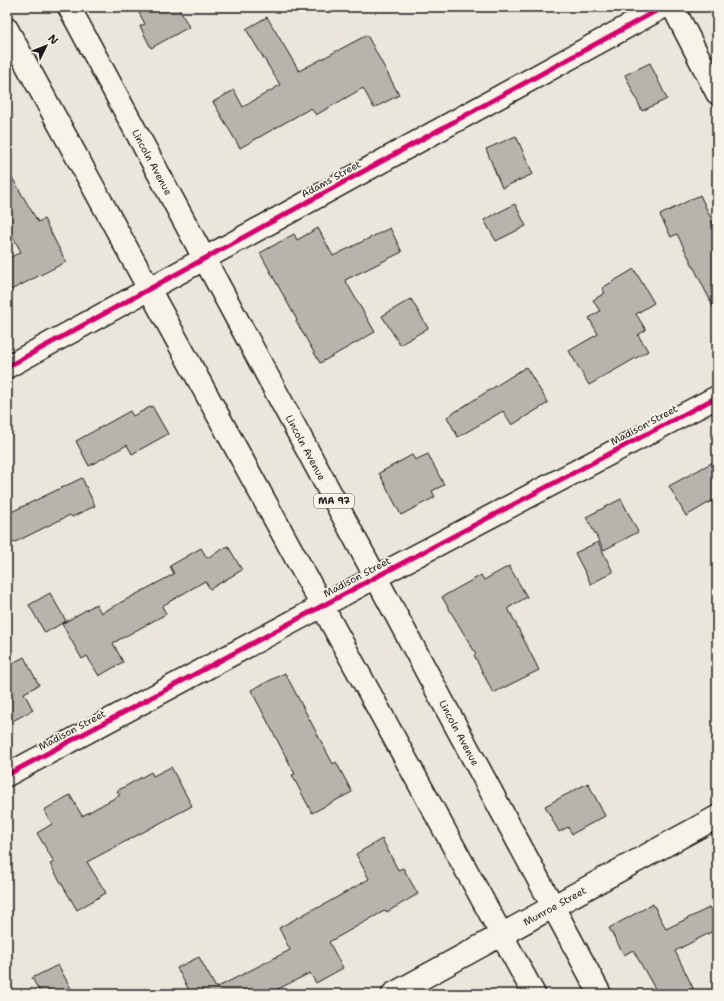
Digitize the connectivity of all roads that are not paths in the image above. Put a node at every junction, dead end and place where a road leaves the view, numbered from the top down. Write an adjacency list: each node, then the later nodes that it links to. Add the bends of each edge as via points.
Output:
1 (69, 7): 6 (main road, Lincoln Avenue / MA 97)
2 (662, 7): 6 (main road, Adams Street)
3 (673, 7): 5 (main road)
4 (7, 29): 7 (main road)
5 (717, 93)
6 (204, 259): 7 (main road, Adams Street); 10 (main road, Lincoln Avenue / MA 97)
7 (149, 290): 8 (main road, Adams Street); 11 (main road)
8 (7, 367)
9 (717, 397): 10 (main road, Madison Street)
10 (376, 577): 11 (main road, Madison Street); 14 (main road, Lincoln Avenue / MA 97)
11 (322, 606): 12 (main road, Madison Street); 15 (main road)
12 (7, 775)
13 (717, 817): 14 (main road, Munroe Street)
14 (553, 906): 15 (main road, Munroe Street); 18 (main road, Lincoln Avenue / MA 97)
15 (501, 935): 16 (main road, Munroe Street); 17 (main road)
16 (392, 994)
17 (534, 994)
18 (600, 994)

